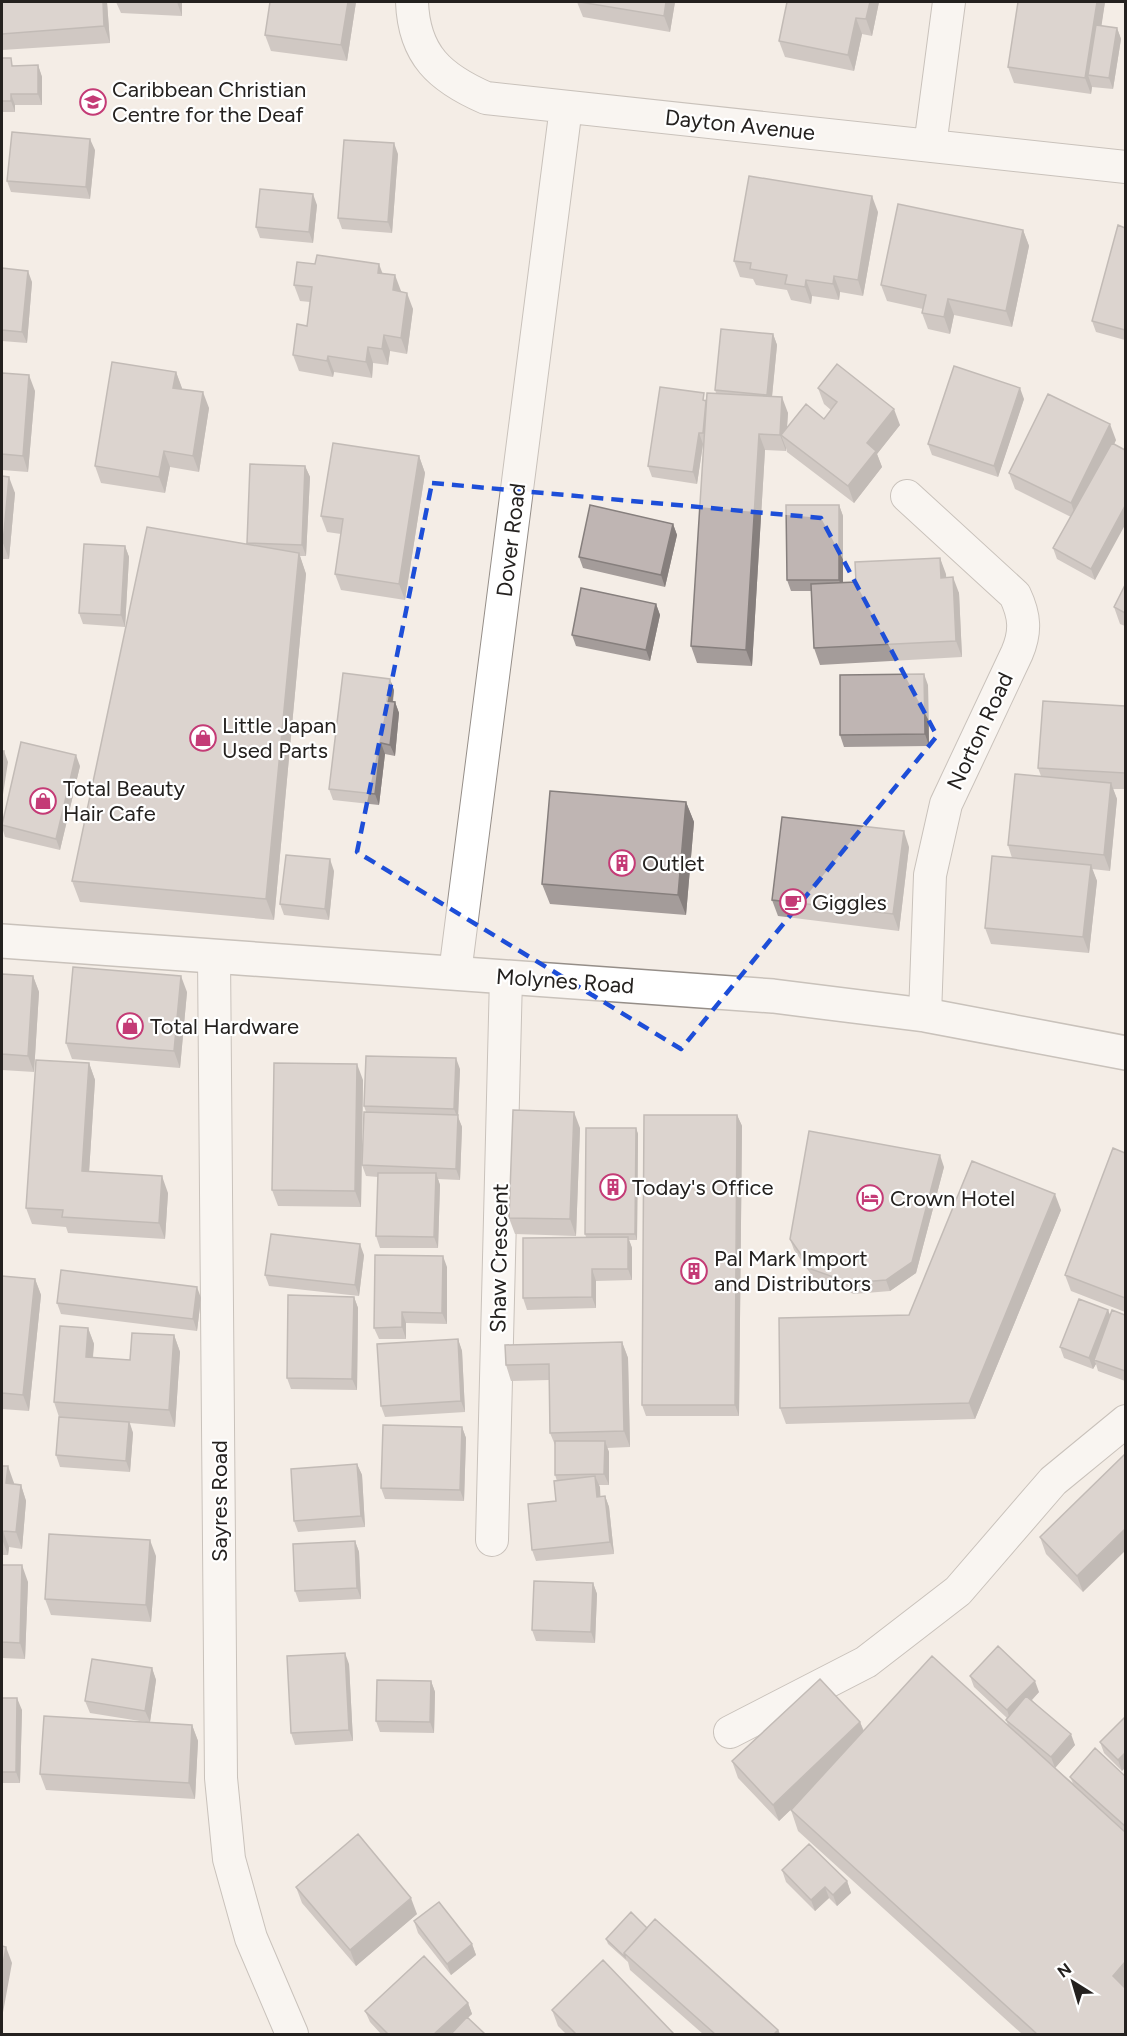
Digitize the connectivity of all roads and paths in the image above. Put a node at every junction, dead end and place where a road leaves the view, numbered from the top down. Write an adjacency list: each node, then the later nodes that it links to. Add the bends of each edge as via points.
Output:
1 (412, 2): 3 (street, Dayton Avenue, via 413,23 422,49 438,71 460,87 486,98)
2 (950, 2): 4 (street)
3 (566, 107): 4 (street, Dayton Avenue); 9 (street, Dover Road)
4 (930, 146): 5 (street, Dayton Avenue)
5 (1125, 166)
6 (907, 496): 11 (street, Norton Road, via 1015,595 1024,624 1017,653 946,804 930,875)
7 (2, 941): 8 (main road, Molynes Road)
8 (214, 956): 9 (main road, Molynes Road); 16 (street, Sayres Road, via 221,1778 232,1870 251,1938)
9 (455, 973): 10 (main road, Molynes Road)
10 (506, 977): 11 (main road, Molynes Road, via 773,996); 14 (street, Shaw Crescent)
11 (925, 1015): 12 (main road, Molynes Road)
12 (1125, 1053)
13 (1125, 1421): 15 (street, via 1053,1481 958,1591 866,1662)
14 (492, 1540)
15 (730, 1732)
16 (292, 2034)

